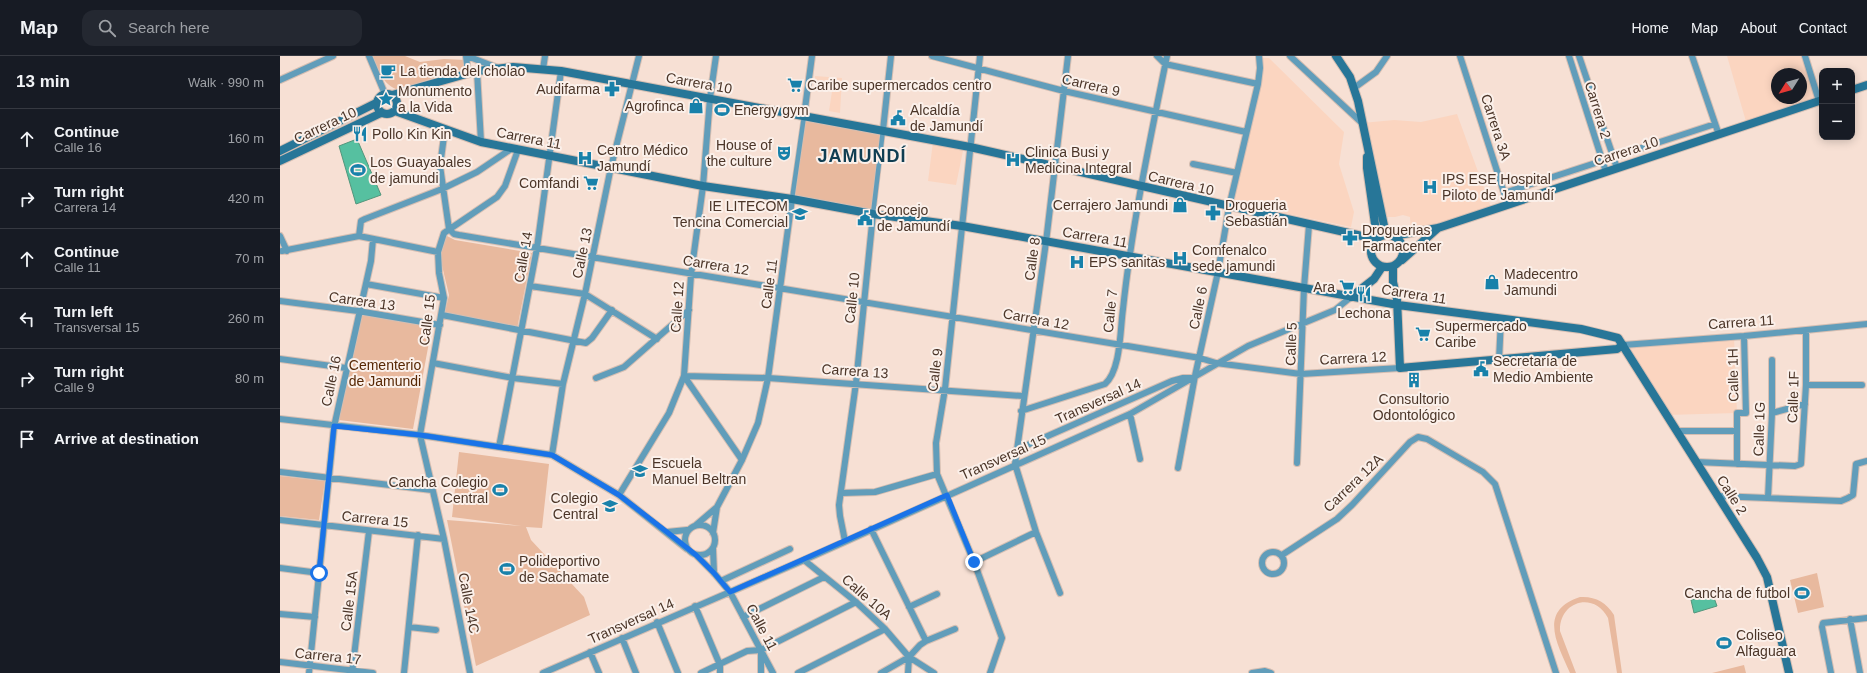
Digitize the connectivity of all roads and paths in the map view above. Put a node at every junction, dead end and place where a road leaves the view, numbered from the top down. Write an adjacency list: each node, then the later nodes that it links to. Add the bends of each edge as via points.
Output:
1 (333, 56): 31 (street)
2 (369, 56): 38 (street)
3 (467, 56): 25 (street); 30 (street)
4 (545, 56): 26 (street)
5 (639, 56): 33 (street, Calle 13)
6 (716, 56): 39 (street, Calle 12)
7 (812, 56): 46 (street, Calle 11)
8 (891, 56): 50 (street, Calle 10)
9 (932, 56): 27 (street, Carrera 9)
10 (980, 56): 27 (street, Calle 9)
11 (1061, 56): 23 (street)
12 (1157, 56): 24 (street)
13 (1167, 56): 24 (street, Calle 7)
14 (1290, 56): 47 (street)
15 (1336, 56): 35 (main road)
16 (1386, 56): 35 (street, via 1376,72)
17 (1460, 56): 70 (street, Carrera 3A)
18 (1569, 56): 60 (street, Carrera 2)
19 (1579, 56): 58 (street)
20 (1692, 56): 48 (street)
21 (1805, 56): 40 (street)
22 (1259, 57): 32 (street, Calle 6)
23 (1068, 58): 37 (street, Calle 8)
24 (1165, 64): 32 (street); 45 (street, Calle 7)
25 (502, 69): 26 (main road, Carrera 10); 28 (main road, Carrera 10)
26 (543, 69): 29 (main road, Carrera 10)
27 (978, 70): 37 (street, Carrera 9); 54 (street, Calle 9)
28 (477, 71): 30 (main road, Carrera 10); 53 (street)
29 (561, 71): 33 (main road, Carrera 10); 57 (street, Calle 14)
30 (468, 73): 38 (main road, Carrera 10)
31 (280, 80)
32 (1258, 84): 51 (street, Calle 6)
33 (632, 85): 39 (main road, Carrera 10); 62 (street, Calle 13)
34 (1867, 86): 36 (main road)
35 (1354, 88): 47 (main road)
36 (1855, 89)
37 (1064, 91): 45 (street, Carrera 9); 63 (street, Calle 8)
38 (389, 94): 42 (main road, via 380,95); 43 (main road, via 397,102)
39 (710, 98): 46 (main road, Carrera 10); 67 (street, Calle 12)
40 (1819, 98)
41 (1819, 101): 52 (main road, Carrera 10)
42 (376, 103): 44 (main road); 56 (main road, Carrera 10)
43 (395, 111): 44 (main road, via 391,114); 49 (main road, Carrera 11)
44 (381, 113): 59 (main road, Carrera 10)
45 (1155, 113): 51 (street, Carrera 9); 68 (street, Calle 7)
46 (804, 116): 50 (main road, Carrera 10); 71 (street, Calle 11)
47 (1362, 123): 72 (main road, via 1374,171)
48 (1715, 124): 52 (street); 58 (street)
49 (445, 129): 53 (main road, Carrera 11); 69 (street, via 440,166)
50 (883, 130): 54 (main road, Carrera 10); 75 (street, Calle 10)
51 (1246, 132): 66 (street, Calle 6)
52 (1719, 135): 64 (main road, Carrera 10)
53 (481, 142): 55 (main road, Carrera 11)
54 (970, 147): 63 (main road, Carrera 10); 77 (street, Calle 9)
55 (514, 149): 57 (main road, Carrera 11); 69 (street, via 477,172); 79 (street, via 505,186 497,197)
56 (280, 151)
57 (549, 154): 62 (main road, Carrera 11); 86 (street, Calle 14)
58 (1614, 158): 60 (street); 64 (street)
59 (280, 160)
60 (1602, 162): 65 (street, Carrera 2); 70 (street)
61 (1193, 164): 66 (street)
62 (611, 167): 67 (main road, Carrera 11); 88 (street, Calle 13)
63 (1056, 167): 68 (main road, Carrera 10); 85 (street, Calle 8)
64 (1617, 168): 65 (main road, Carrera 10)
65 (1606, 172): 73 (main road, Carrera 10)
66 (1237, 174): 74 (street, Calle 6)
67 (703, 186): 71 (main road, Carrera 11); 93 (street, Calle 12)
68 (1140, 187): 74 (main road, Carrera 10); 89 (street, Calle 7)
69 (442, 188): 79 (street); 82 (street, via 361,221)
70 (1504, 193): 73 (street, Carrera 3A)
71 (792, 199): 75 (main road, Carrera 11); 96 (street, Calle 11)
72 (1375, 203): 80 (main road); 84 (main road)
73 (1508, 205): 78 (main road, Carrera 10)
74 (1229, 207): 76 (main road, Carrera 10); 92 (street, Calle 6)
75 (873, 214): 77 (main road, Carrera 11); 102 (street, Calle 10)
76 (1309, 225): 84 (main road, Carrera 10); 97 (street, Calle 5)
77 (962, 226): 85 (main road, Carrera 11); 108 (street, Calle 9)
78 (1438, 228): 80 (main road, Carrera 10); 90 (main road, Carrera 10)
79 (449, 229): 86 (street, Carrera 12, via 454,234); 87 (street, Calle 15, via 444,233)
80 (1390, 235): 84 (main road); 90 (main road, via 1402,244 1404,255)
81 (280, 236): 82 (street, via 285,251)
82 (359, 236): 83 (street)
83 (373, 239): 87 (street); 94 (street, Calle 16)
84 (1376, 239): 91 (main road, via 1372,245 1372,255 1377,264)
85 (1046, 242): 89 (main road, Carrera 11); 115 (street, Calle 8)
86 (537, 248): 88 (street, Carrera 12); 95 (street, Calle 14)
87 (438, 252): 100 (street, Calle 15)
88 (593, 256): 93 (street, Carrera 12); 98 (street, Calle 13)
89 (1128, 256): 92 (main road, Carrera 11); 120 (street, Calle 7)
90 (1401, 260): 91 (main road)
91 (1387, 267): 99 (main road); 103 (main road)
92 (1218, 272): 97 (main road, Carrera 11); 121 (street, Calle 6)
93 (691, 275): 96 (street, Carrera 12); 105 (street, Calle 12)
94 (366, 284): 100 (street); 106 (street, Calle 16)
95 (530, 286): 98 (street); 114 (street, Calle 14)
96 (781, 288): 102 (street, Carrera 12); 134 (street, Calle 11)
97 (1304, 288): 99 (main road, Carrera 11); 110 (street, Calle 5)
98 (585, 294): 104 (street); 118 (street, Calle 13)
99 (1351, 297): 103 (main road, Carrera 11); 110 (street, via 1335,310)
100 (444, 298): 107 (street, Calle 15)
101 (280, 301): 106 (street, Carrera 13)
102 (863, 303): 108 (street, Carrera 12); 135 (street, Calle 10)
103 (1398, 305): 109 (main road, Carrera 11); 128 (main road)
104 (612, 310): 117 (street); 118 (street, via 592,338 586,343)
105 (689, 310): 117 (street); 130 (street, Calle 12)
106 (358, 311): 112 (street, Carrera 13); 127 (street, Calle 16)
107 (442, 315): 112 (street, Calle 15); 114 (street)
108 (953, 317): 115 (street, Carrera 12); 139 (street, Calle 9)
109 (1501, 319): 119 (main road, Carrera 11, via 1581,329 1618,338); 123 (street)
110 (1304, 324): 126 (street, via 1248,346); 129 (street, Calle 5)
111 (1867, 324): 113 (street, Carrera 11)
112 (440, 325): 125 (street, Calle 15)
113 (1806, 330): 116 (street, Carrera 11); 137 (street, Calle 1F)
114 (522, 332): 118 (street); 132 (street, Calle 14)
115 (1034, 332): 120 (street, Carrera 12); 140 (street, Calle 8)
116 (1744, 336): 119 (street, Carrera 11); 148 (street, Calle 1H, via 1746,413 1738,413)
117 (658, 339): 133 (street, via 624,366)
118 (574, 342): 136 (street, Calle 13)
119 (1623, 344): 123 (main road, Carrera 12, via 1617,349); 147 (main road, Calle 2)
120 (1119, 346): 121 (street, Carrera 12); 142 (street, Calle 7, via 1114,372 1105,384)
121 (1200, 358): 126 (street, Carrera 12); 131 (street, Calle 6)
122 (280, 359): 127 (street)
123 (1499, 360): 128 (main road, Carrera 12)
124 (1772, 360): 143 (street, Calle 1G)
125 (433, 363): 132 (street); 149 (street, Calle 15)
126 (1216, 364): 129 (street, Carrera 12); 131 (street, Transversal 15)
127 (346, 368): 146 (street, Calle 16)
128 (1400, 368): 129 (street, Carrera 12)
129 (1301, 374): 157 (street, Calle 5)
130 (684, 376): 134 (street, Carrera 13); 154 (street); 167 (street, Calle 12, via 669,413)
131 (1193, 377): 144 (street, Transversal 15); 151 (street, Transversal 14, via 1172,381); 161 (street, Calle 6)
132 (513, 378): 136 (street); 150 (street, Calle 14)
133 (596, 378)
134 (768, 378): 135 (street, Carrera 13); 154 (street, Calle 11, via 758,423)
135 (856, 383): 139 (street, Carrera 13); 166 (street, Calle 10)
136 (563, 384): 152 (street, Calle 13)
137 (1806, 385): 138 (street); 141 (street, Calle 1F)
138 (1862, 385)
139 (945, 389): 140 (street, Carrera 13); 163 (street, Calle 9, via 936,443)
140 (1023, 396): 142 (street, Calle 8)
141 (1805, 404): 143 (street); 160 (street, Calle 1F, via 1801,464)
142 (1022, 411): 151 (street, Calle 8)
143 (1772, 413): 160 (street, Calle 1G)
144 (1130, 414): 153 (street); 158 (street, Transversal 15)
145 (280, 419): 146 (street)
146 (334, 426): 149 (street); 164 (street, Calle 16)
147 (1677, 431): 148 (street); 156 (main road, Calle 2)
148 (1737, 431): 159 (street, Calle 1H)
149 (420, 435): 150 (street); 165 (street, Calle 15)
150 (499, 447): 152 (street)
151 (1016, 450): 158 (street, Calle 8)
152 (552, 455): 167 (street)
153 (1140, 459)
154 (742, 460): 171 (street, Calle 11)
155 (1867, 460): 170 (street, via 1856,464 1853,495 1841,501)
156 (1696, 462): 159 (street); 169 (main road, Calle 2)
157 (1297, 463)
158 (1015, 464): 168 (street, Transversal 15); 179 (street)
159 (1737, 464): 160 (street)
160 (1769, 465): 170 (street, Calle 1G)
161 (1178, 468)
162 (280, 472): 164 (street)
163 (938, 474): 166 (street, via 875,492); 168 (street, Calle 9)
164 (329, 477): 165 (street); 173 (street, Calle 16)
165 (432, 490): 182 (street, Calle 15)
166 (842, 493): 183 (street, Calle 10, via 840,516)
167 (619, 495): 178 (street)
168 (947, 495): 175 (street, Transversal 15); 190 (street, Calle 9)
169 (1717, 496): 170 (street); 242 (main road, Calle 2, via 1767,577)
170 (1768, 498)
171 (717, 506): 174 (street, Calle 11); 180 (street, Calle 11)
172 (280, 520): 173 (street, Carrera 15)
173 (325, 525): 177 (street, Carrera 15); 192 (street, Calle 16)
174 (696, 525): 176 (street); 180 (street, via 706,526)
175 (872, 529): 183 (street, Transversal 15); 201 (street)
176 (687, 530): 178 (street); 185 (street, via 684,540)
177 (369, 531): 181 (street, Carrera 15); 221 (street, Calle 15A)
178 (667, 532): 185 (street)
179 (1036, 532): 190 (street); 197 (street)
180 (713, 533): 184 (street)
181 (418, 535): 182 (street, Carrera 15); 208 (street)
182 (444, 538): 225 (street, Calle 14C)
183 (845, 541): 189 (street, Transversal 15)
184 (713, 548): 187 (street, via 705,554); 193 (street)
185 (687, 549): 187 (street)
186 (790, 549): 195 (street)
187 (696, 555): 193 (street, Calle 11)
188 (1282, 555): 241 (street, Carrera 12A, via 1347,510 1410,442 1418,437 1427,439 1483,472 1495,484)
189 (804, 560): 194 (street, Calle 10A); 196 (street, Transversal 15)
190 (974, 562): 238 (street, Calle 9, via 1002,638)
191 (280, 568): 192 (street)
192 (319, 573): 203 (street, Calle 16)
193 (714, 573): 195 (street, Calle 11)
194 (824, 576): 199 (street, Calle 10A); 204 (street)
195 (721, 581): 196 (street, Calle 11)
196 (730, 592): 200 (street, Transversal 14); 204 (street, Calle 11)
197 (1060, 593)
198 (937, 594): 201 (street)
199 (856, 602): 209 (street, Calle 10A); 214 (street)
200 (696, 606): 207 (street, Transversal 14); 218 (street)
201 (909, 607): 213 (street)
202 (280, 614): 203 (street)
203 (315, 617): 219 (street, Calle 16)
204 (744, 617): 214 (street, Calle 11)
205 (1867, 618): 206 (street)
206 (1850, 619): 243 (street, via 1823,623); 244 (street)
207 (657, 622): 212 (street, Transversal 14); 229 (street)
208 (409, 627): 211 (street); 224 (street)
209 (885, 629): 216 (street, Calle 10A); 234 (street)
210 (955, 629): 213 (street)
211 (436, 630)
212 (622, 638): 215 (street, Transversal 14); 228 (street)
213 (923, 643): 216 (street)
214 (761, 650): 218 (street, via 747,651); 232 (street); 233 (street, Calle 11)
215 (590, 652): 220 (street, Transversal 14); 227 (street)
216 (911, 655): 235 (street); 236 (street); 237 (street, Calle 10A)
217 (280, 662): 219 (street, Carrera 17)
218 (720, 665): 230 (street); 231 (street)
219 (310, 666): 221 (street, Carrera 17); 222 (street, Calle 16)
220 (555, 670): 226 (street, Transversal 14)
221 (352, 672): 223 (street, Carrera 17)
222 (309, 673)
223 (373, 673)
224 (404, 673)
225 (470, 673)
226 (543, 673)
227 (599, 673)
228 (636, 673)
229 (678, 673)
230 (701, 673)
231 (720, 673)
232 (761, 673)
233 (773, 673)
234 (798, 673)
235 (881, 673)
236 (908, 673)
237 (934, 673)
238 (990, 673)
239 (1252, 673): 240 (street)
240 (1272, 673)
241 (1556, 673)
242 (1789, 673)
243 (1831, 673)
244 (1860, 673)

